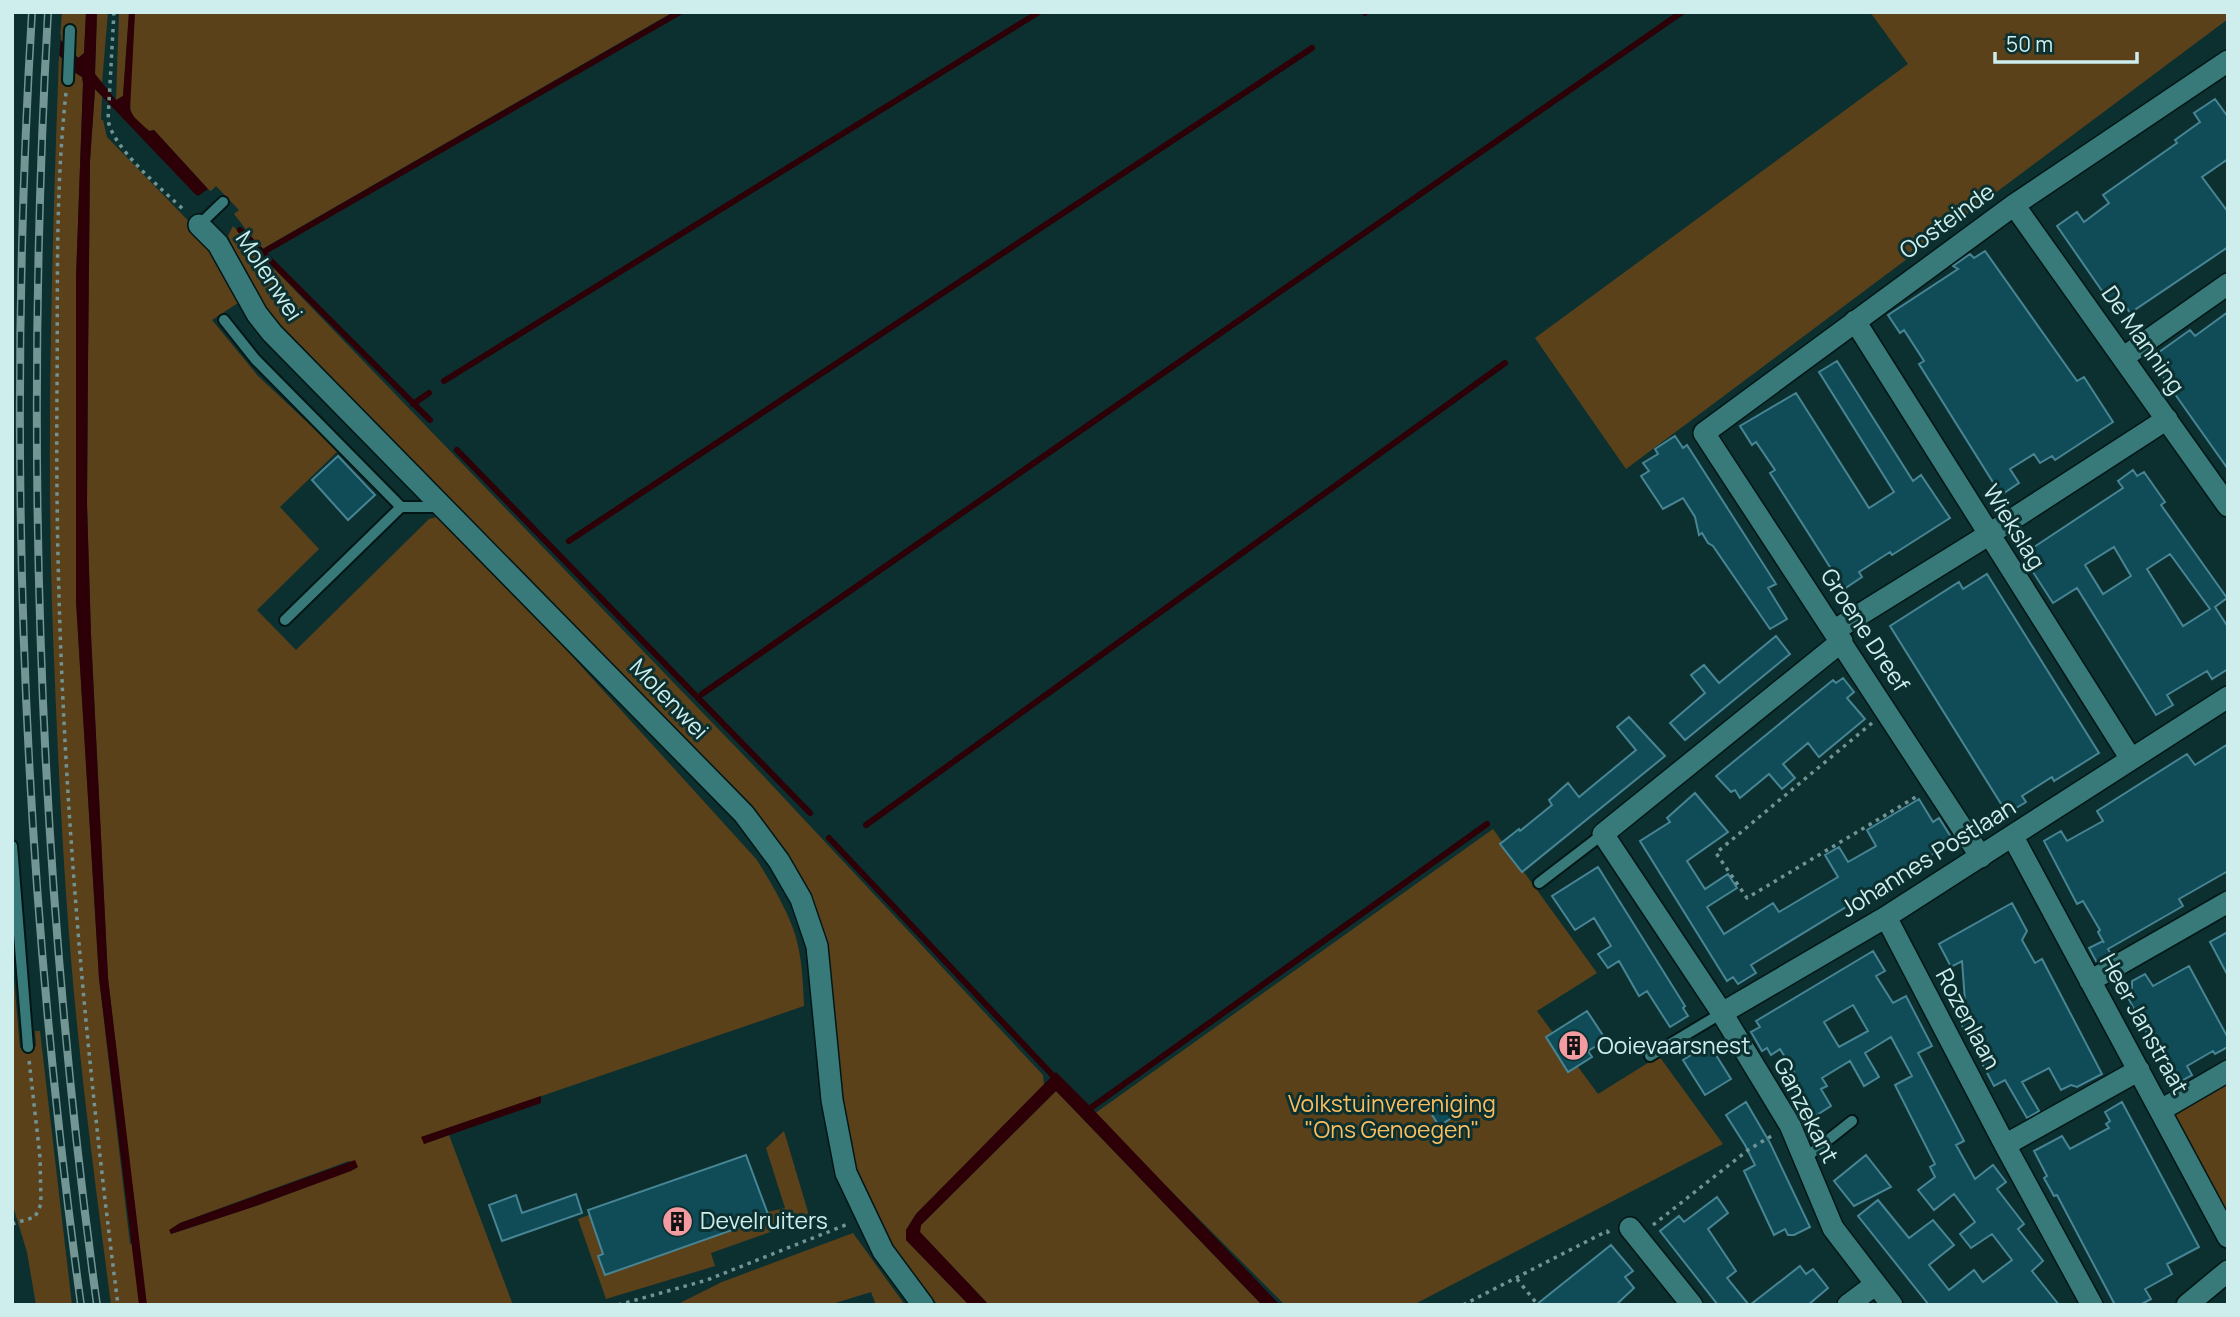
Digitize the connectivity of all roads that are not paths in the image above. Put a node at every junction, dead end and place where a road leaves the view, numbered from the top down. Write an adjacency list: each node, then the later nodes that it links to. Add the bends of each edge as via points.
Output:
1 (70, 30): 3 (lane)
2 (2228, 61): 5 (street, Oosteinde)
3 (68, 80)
4 (223, 202): 6 (lane)
5 (2014, 205): 9 (street, Oosteinde); 10 (street, De Manning)
6 (199, 225): 14 (street, Molenwei, via 218,244 272,332)
7 (2228, 284): 10 (street)
8 (224, 320): 15 (lane, via 255,359)
9 (1854, 321): 12 (street, Oosteinde); 16 (street, Wiekslag)
10 (2124, 357): 11 (street, De Manning)
11 (2166, 419): 13 (street, De Manning); 16 (street)
12 (1704, 433): 18 (street, Groene Dreef)
13 (2226, 499)
14 (442, 503): 15 (lane); 42 (street, Molenwei, via 744,814 779,861 801,898 817,946 837,1134 846,1173 883,1251)
15 (401, 507): 17 (lane)
16 (1988, 536): 18 (street); 20 (street, Wiekslag)
17 (285, 620)
18 (1838, 636): 21 (street); 24 (street, Groene Dreef)
19 (2228, 697): 20 (street, Johannes Postlaan)
20 (2131, 759): 22 (street, Johannes Postlaan)
21 (1604, 834): 25 (lane); 29 (street, Ganzekant)
22 (2013, 837): 24 (street, Johannes Postlaan); 28 (street, Heer Janstraat)
23 (12, 846): 30 (lane)
24 (1981, 856): 27 (street, Johannes Postlaan)
25 (1539, 883)
26 (2228, 902): 28 (street)
27 (1885, 917): 29 (street, Johannes Postlaan); 36 (street, Rozenlaan)
28 (2090, 981): 32 (street, Heer Janstraat)
29 (1722, 1013): 31 (lane, Johannes Postlaan); 37 (street, Ganzekant, via 1790,1125)
30 (28, 1047)
31 (1650, 1056)
32 (2139, 1070): 34 (street, Heer Janstraat); 36 (street)
33 (2228, 1071): 34 (street)
34 (2161, 1110): 39 (street, Heer Janstraat)
35 (1852, 1121): 37 (lane)
36 (2005, 1145): 46 (street, Rozenlaan)
37 (1804, 1159): 41 (street, Ganzekant, via 1833,1228)
38 (1630, 1228): 43 (street)
39 (2228, 1237)
40 (2228, 1271): 47 (street)
41 (1876, 1284): 44 (street); 45 (street, Ganzekant)
42 (923, 1305)
43 (1692, 1305)
44 (1848, 1305)
45 (1892, 1305)
46 (2092, 1305)
47 (2188, 1305)

